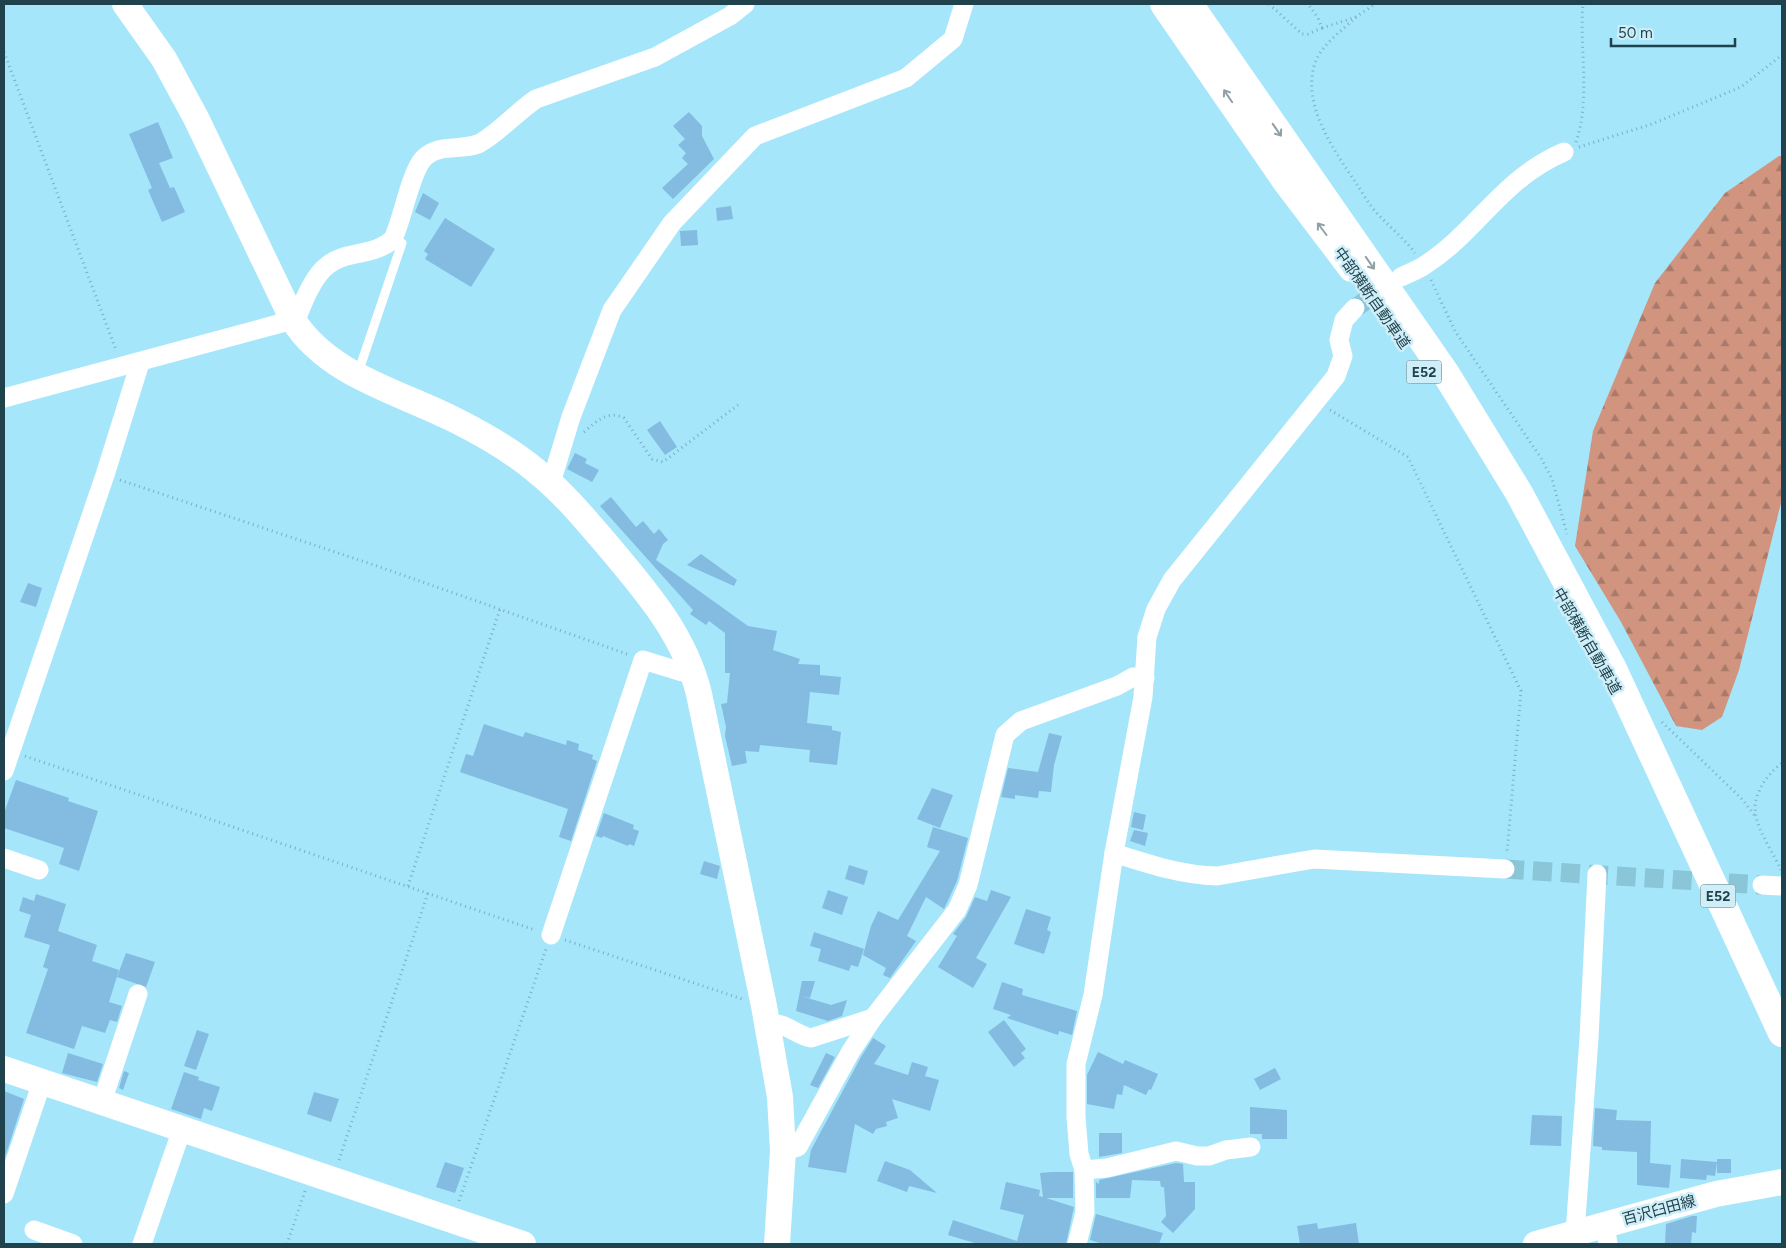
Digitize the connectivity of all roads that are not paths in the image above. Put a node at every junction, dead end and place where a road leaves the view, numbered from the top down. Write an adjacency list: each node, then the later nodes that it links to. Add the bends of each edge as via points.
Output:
1 (125, 4): 10 (main road, via 164,59 196,118)
2 (745, 4): 7 (street, via 730,16 655,57 536,100 478,144 432,152 422,160 416,172)
3 (964, 4): 14 (street, via 953,39 906,78 755,136 672,223 612,310 554,473)
4 (1164, 4): 17 (highway, 中部横断自動車道 / E52, one-way to 4, via 1506,502 1431,383)
5 (1189, 4): 17 (highway, 中部横断自動車道 / E52, one-way to 17, via 1446,374 1519,493 1612,667)
6 (1564, 152): 8 (street, via 1542,162 1508,186 1446,250)
7 (393, 238): 10 (street, via 385,246 328,264); 12 (lane, via 402,243)
8 (1401, 277)
9 (1355, 308): 16 (street, via 1344,320 1339,340 1343,356 1336,376 1172,580 1156,609 1147,637)
10 (293, 320): 11 (street); 12 (main road, via 310,344)
11 (131, 365): 13 (street); 18 (street, via 106,475)
12 (358, 376): 14 (main road, via 478,432 516,455)
13 (4, 398)
14 (548, 481): 15 (main road, via 646,591 673,629)
15 (692, 672): 26 (street, via 643,660); 28 (main road)
16 (1145, 678): 19 (street); 29 (street, via 1133,678 1021,721 1004,735 988,808 962,900)
17 (1655, 759): 30 (highway, 中部横断自動車道 / E52)
18 (4, 771)
19 (1114, 853): 21 (street, via 1168,870 1217,876 1314,860); 37 (street, via 1092,1003 1076,1064 1076,1117 1079,1154)
20 (4, 858): 22 (street)
21 (1505, 869)
22 (39, 870)
23 (1597, 874): 41 (street)
24 (1762, 885): 25 (street)
25 (1782, 886)
26 (551, 935)
27 (138, 994): 33 (street)
28 (765, 1015): 29 (street, via 811,1038); 36 (main road, via 780,1096)
29 (873, 1018): 36 (street, via 798,1148)
30 (1782, 1033)
31 (4, 1069): 32 (main road)
32 (42, 1082): 33 (main road); 39 (street)
33 (102, 1102): 34 (main road)
34 (182, 1129): 44 (street); 45 (main road)
35 (1251, 1148): 37 (street, via 1226,1150 1209,1156 1170,1152 1107,1168)
36 (783, 1151): 46 (main road)
37 (1084, 1170): 47 (street, via 1085,1212)
38 (1782, 1182): 42 (main road, 百沢臼田線, via 1716,1194)
39 (4, 1194)
40 (34, 1230): 43 (street)
41 (1576, 1233): 42 (main road, 百沢臼田線); 48 (main road, 百沢臼田線)
42 (1606, 1234)
43 (73, 1244)
44 (142, 1244)
45 (523, 1244)
46 (776, 1244)
47 (1078, 1244)
48 (1536, 1244)

